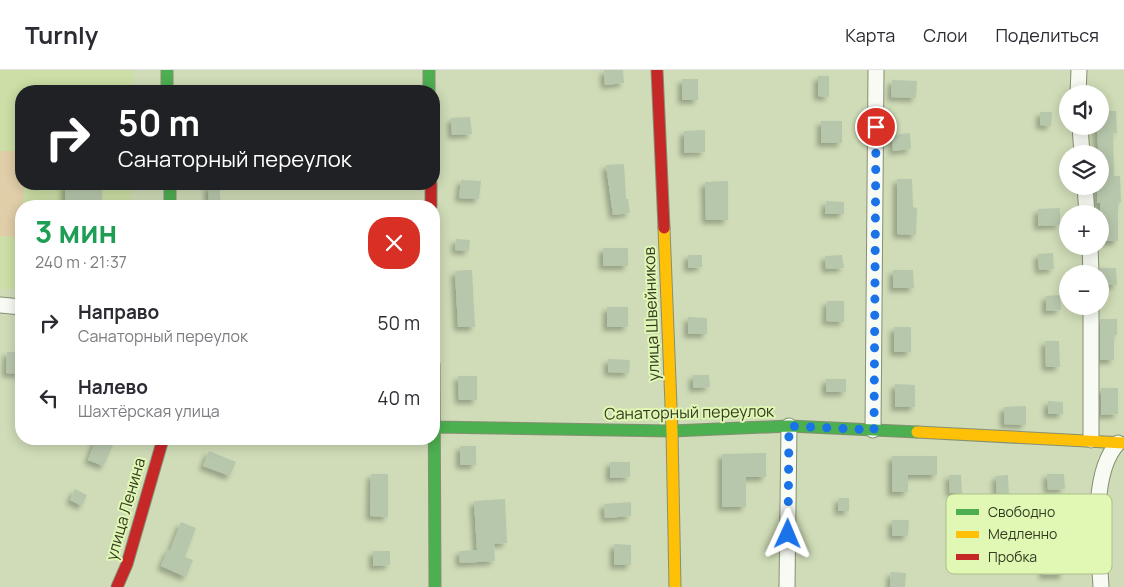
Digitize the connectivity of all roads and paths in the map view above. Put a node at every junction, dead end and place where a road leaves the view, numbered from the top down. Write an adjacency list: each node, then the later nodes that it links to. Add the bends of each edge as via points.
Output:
1 (167, 70): 6 (street)
2 (429, 70): 7 (street)
3 (657, 70): 15 (street, улица Швейников)
4 (876, 70): 14 (street)
5 (1079, 70): 8 (street)
6 (168, 85)
7 (429, 85)
8 (1078, 85)
9 (0, 305): 10 (street)
10 (15, 306)
11 (1091, 315): 16 (street)
12 (789, 426): 14 (street, Санаторный переулок); 15 (street, Санаторный переулок); 25 (street)
13 (440, 427): 15 (street, Санаторный переулок)
14 (874, 430): 16 (street, Санаторный переулок)
15 (672, 432): 24 (street, улица Швейников)
16 (1091, 440): 17 (street, Санаторный переулок)
17 (1121, 443): 20 (street, via 1110,451 1101,479)
18 (161, 445): 22 (street, улица Ленина, via 127,564)
19 (434, 445): 23 (street)
20 (1100, 494)
21 (1100, 574): 26 (street)
22 (117, 587)
23 (435, 587)
24 (675, 587)
25 (787, 587)
26 (1100, 587)

